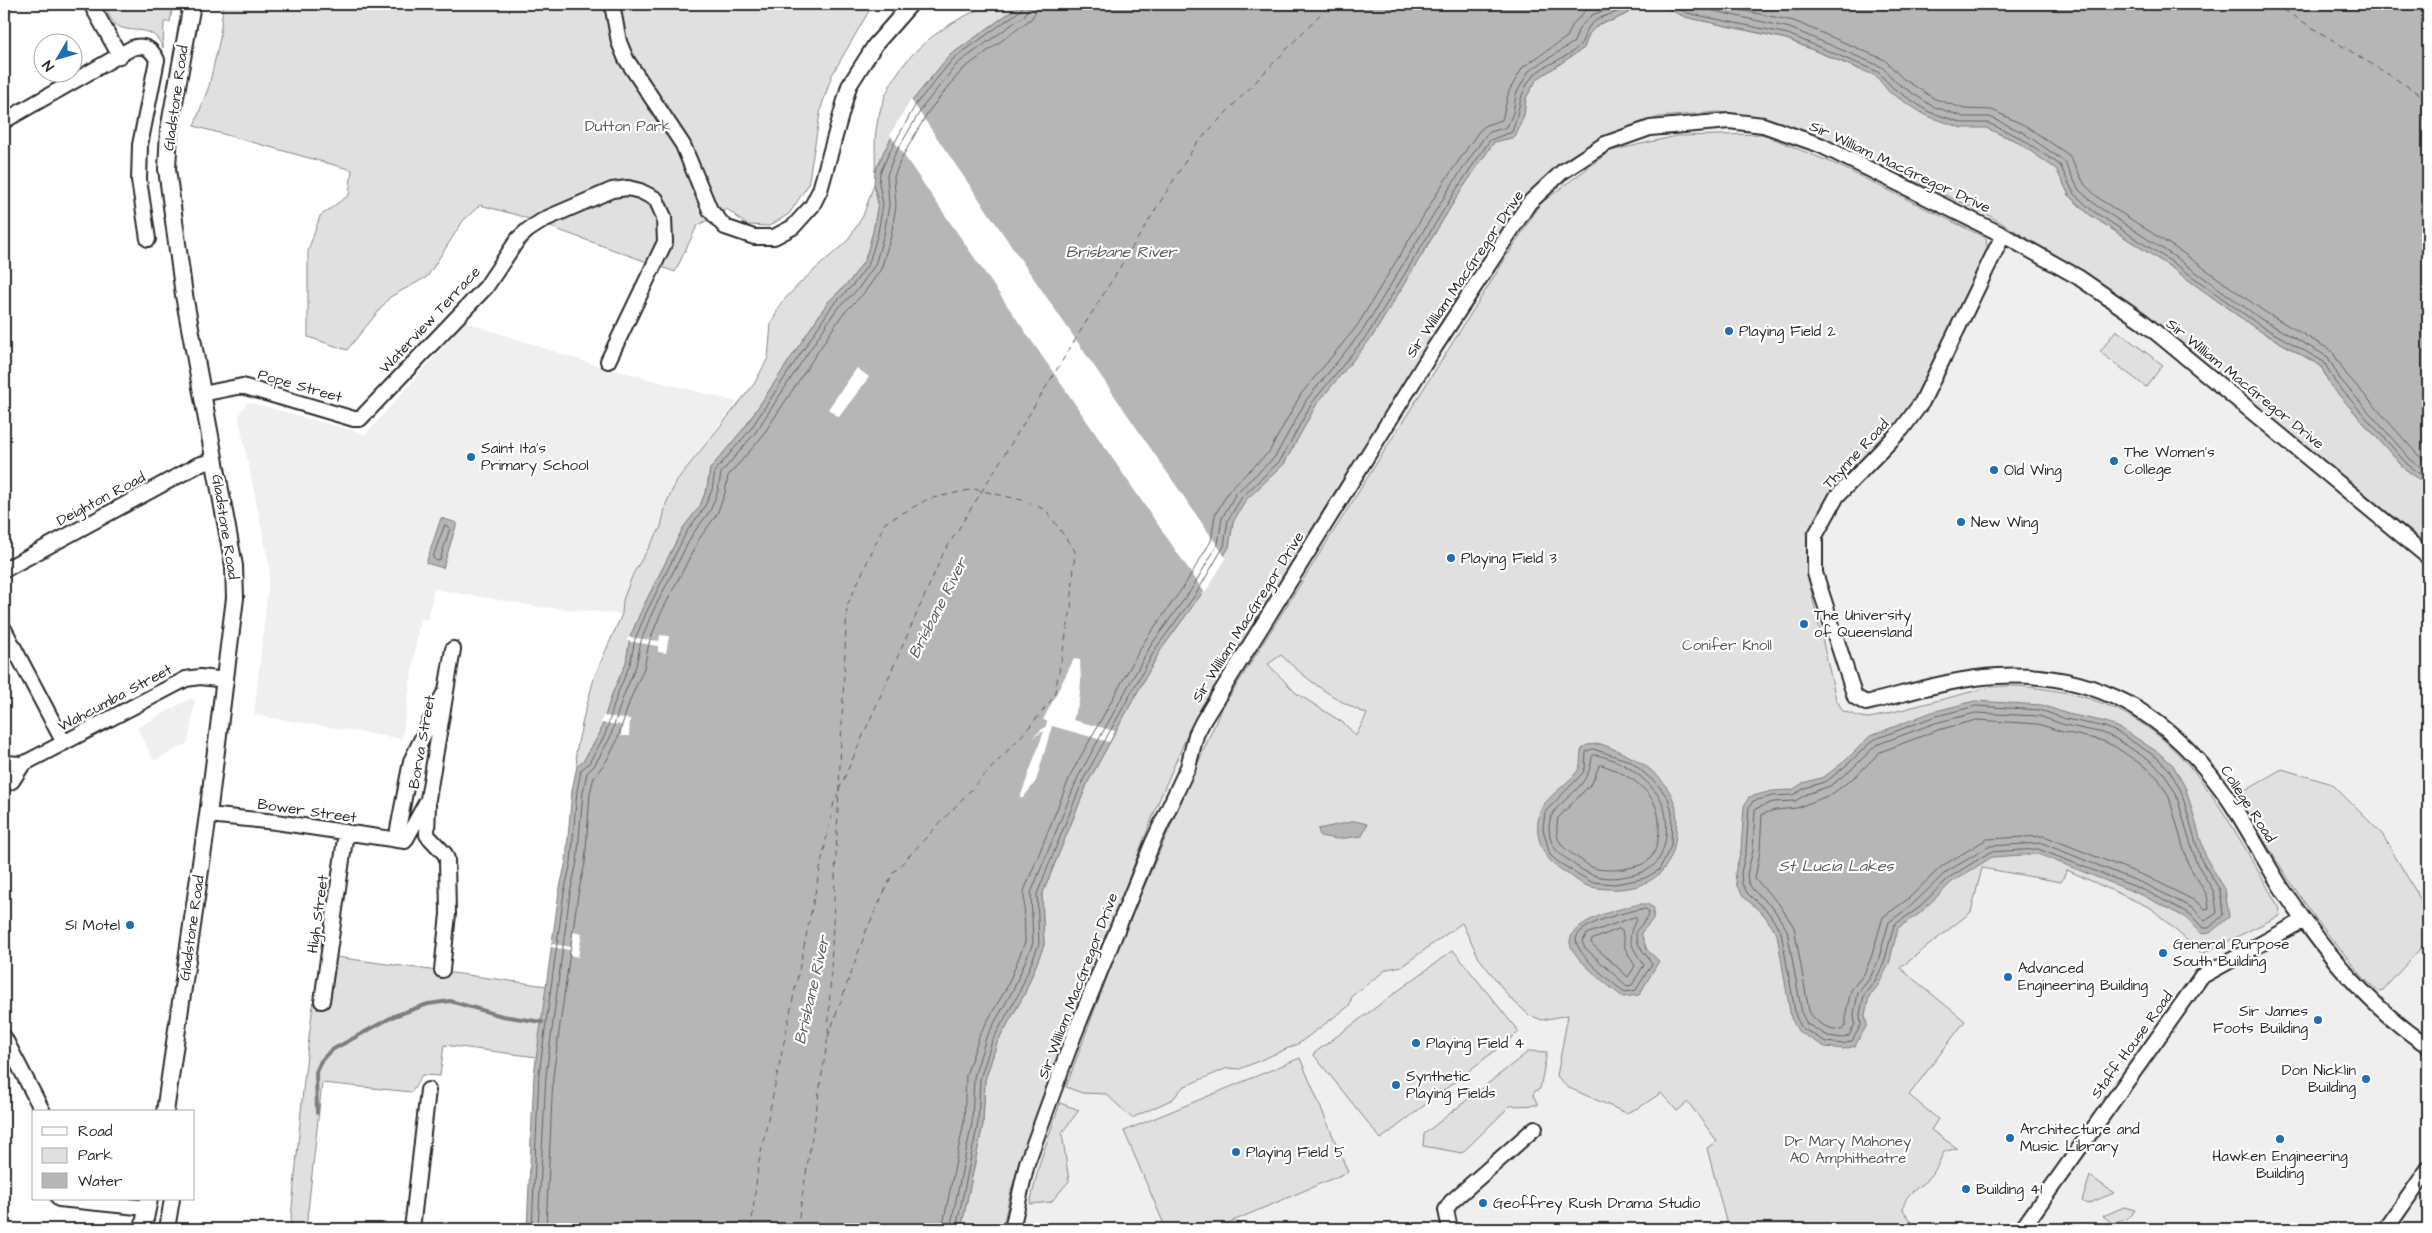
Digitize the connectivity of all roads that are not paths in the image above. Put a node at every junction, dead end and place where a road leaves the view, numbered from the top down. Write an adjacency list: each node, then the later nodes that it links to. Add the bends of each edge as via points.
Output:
1 (91, 4): 5 (street)
2 (192, 4): 10 (main road, Gladstone Road, via 169,130 167,169 184,295)
3 (612, 4): 4 (street, via 619,42 626,59 683,145 710,210 725,227 754,237 774,237 793,227 812,206 820,190 849,86 875,45)
4 (911, 4)
5 (120, 56): 6 (street); 8 (street, Gladstone Road, via 138,46 148,48 157,60 139,159)
6 (4, 121)
7 (2003, 235): 13 (street, Sir William MacGregor Drive, via 2078,277 2142,321); 19 (street, Thynne Road, via 1922,402 1902,429 1837,496 1815,536 1815,573 1855,697); 44 (street, Sir William MacGregor Drive, via 1820,144 1763,125 1729,120 1650,128 1605,144 1562,172 1529,203 1427,358 1200,728 1188,767 1142,868 1074,1035 1027,1163)
8 (148, 239)
9 (608, 361): 11 (street, Waterview Terrace, via 665,242 664,217 656,199 628,188 612,190 545,219 528,230 518,239 486,287)
10 (202, 394): 11 (street, Pope Street, via 242,386); 12 (main road, Gladstone Road)
11 (359, 419)
12 (215, 460): 14 (street, Deighton Road, via 198,465); 17 (main road, Gladstone Road, via 234,566 235,609)
13 (2428, 557)
14 (4, 570)
15 (4, 629): 20 (street)
16 (453, 649): 18 (street, Borva Street)
17 (226, 680): 20 (street, Wahcumba Street, via 186,679); 25 (main road, Gladstone Road)
18 (447, 690): 24 (street, Borva Street); 27 (street, Borva Street, via 410,761)
19 (1866, 703): 28 (street, College Road, via 1967,679 2000,676 2036,676 2070,681 2098,688 2122,699 2151,716 2186,746 2207,770)
20 (64, 743): 22 (street, Wahcumba Street)
21 (4, 763): 22 (street)
22 (23, 764): 23 (street, Wahcumba Street, via 12,781)
23 (4, 785)
24 (428, 799): 27 (street, Borva Street, via 407,838); 29 (street, Borva Street, via 427,835 446,859 448,910)
25 (208, 815): 26 (street, Bower Street); 35 (main road, Gladstone Road)
26 (346, 832): 27 (street, Bower Street); 30 (street, High Street)
27 (398, 841)
28 (2304, 920): 32 (street, College Road, via 2359,989); 46 (street, Staff House Road, via 2201,977)
29 (442, 970)
30 (322, 1001)
31 (4, 1037): 34 (street)
32 (2428, 1046)
33 (428, 1090): 43 (street)
34 (42, 1110)
35 (165, 1110)
36 (1535, 1128): 45 (street, via 1451,1202 1446,1210)
37 (2428, 1169): 47 (street)
38 (77, 1200): 40 (street)
39 (172, 1200): 42 (street)
40 (148, 1204): 41 (main road)
41 (143, 1229)
42 (167, 1229)
43 (412, 1229)
44 (1012, 1229)
45 (1450, 1229)
46 (2022, 1229)
47 (2386, 1229)

